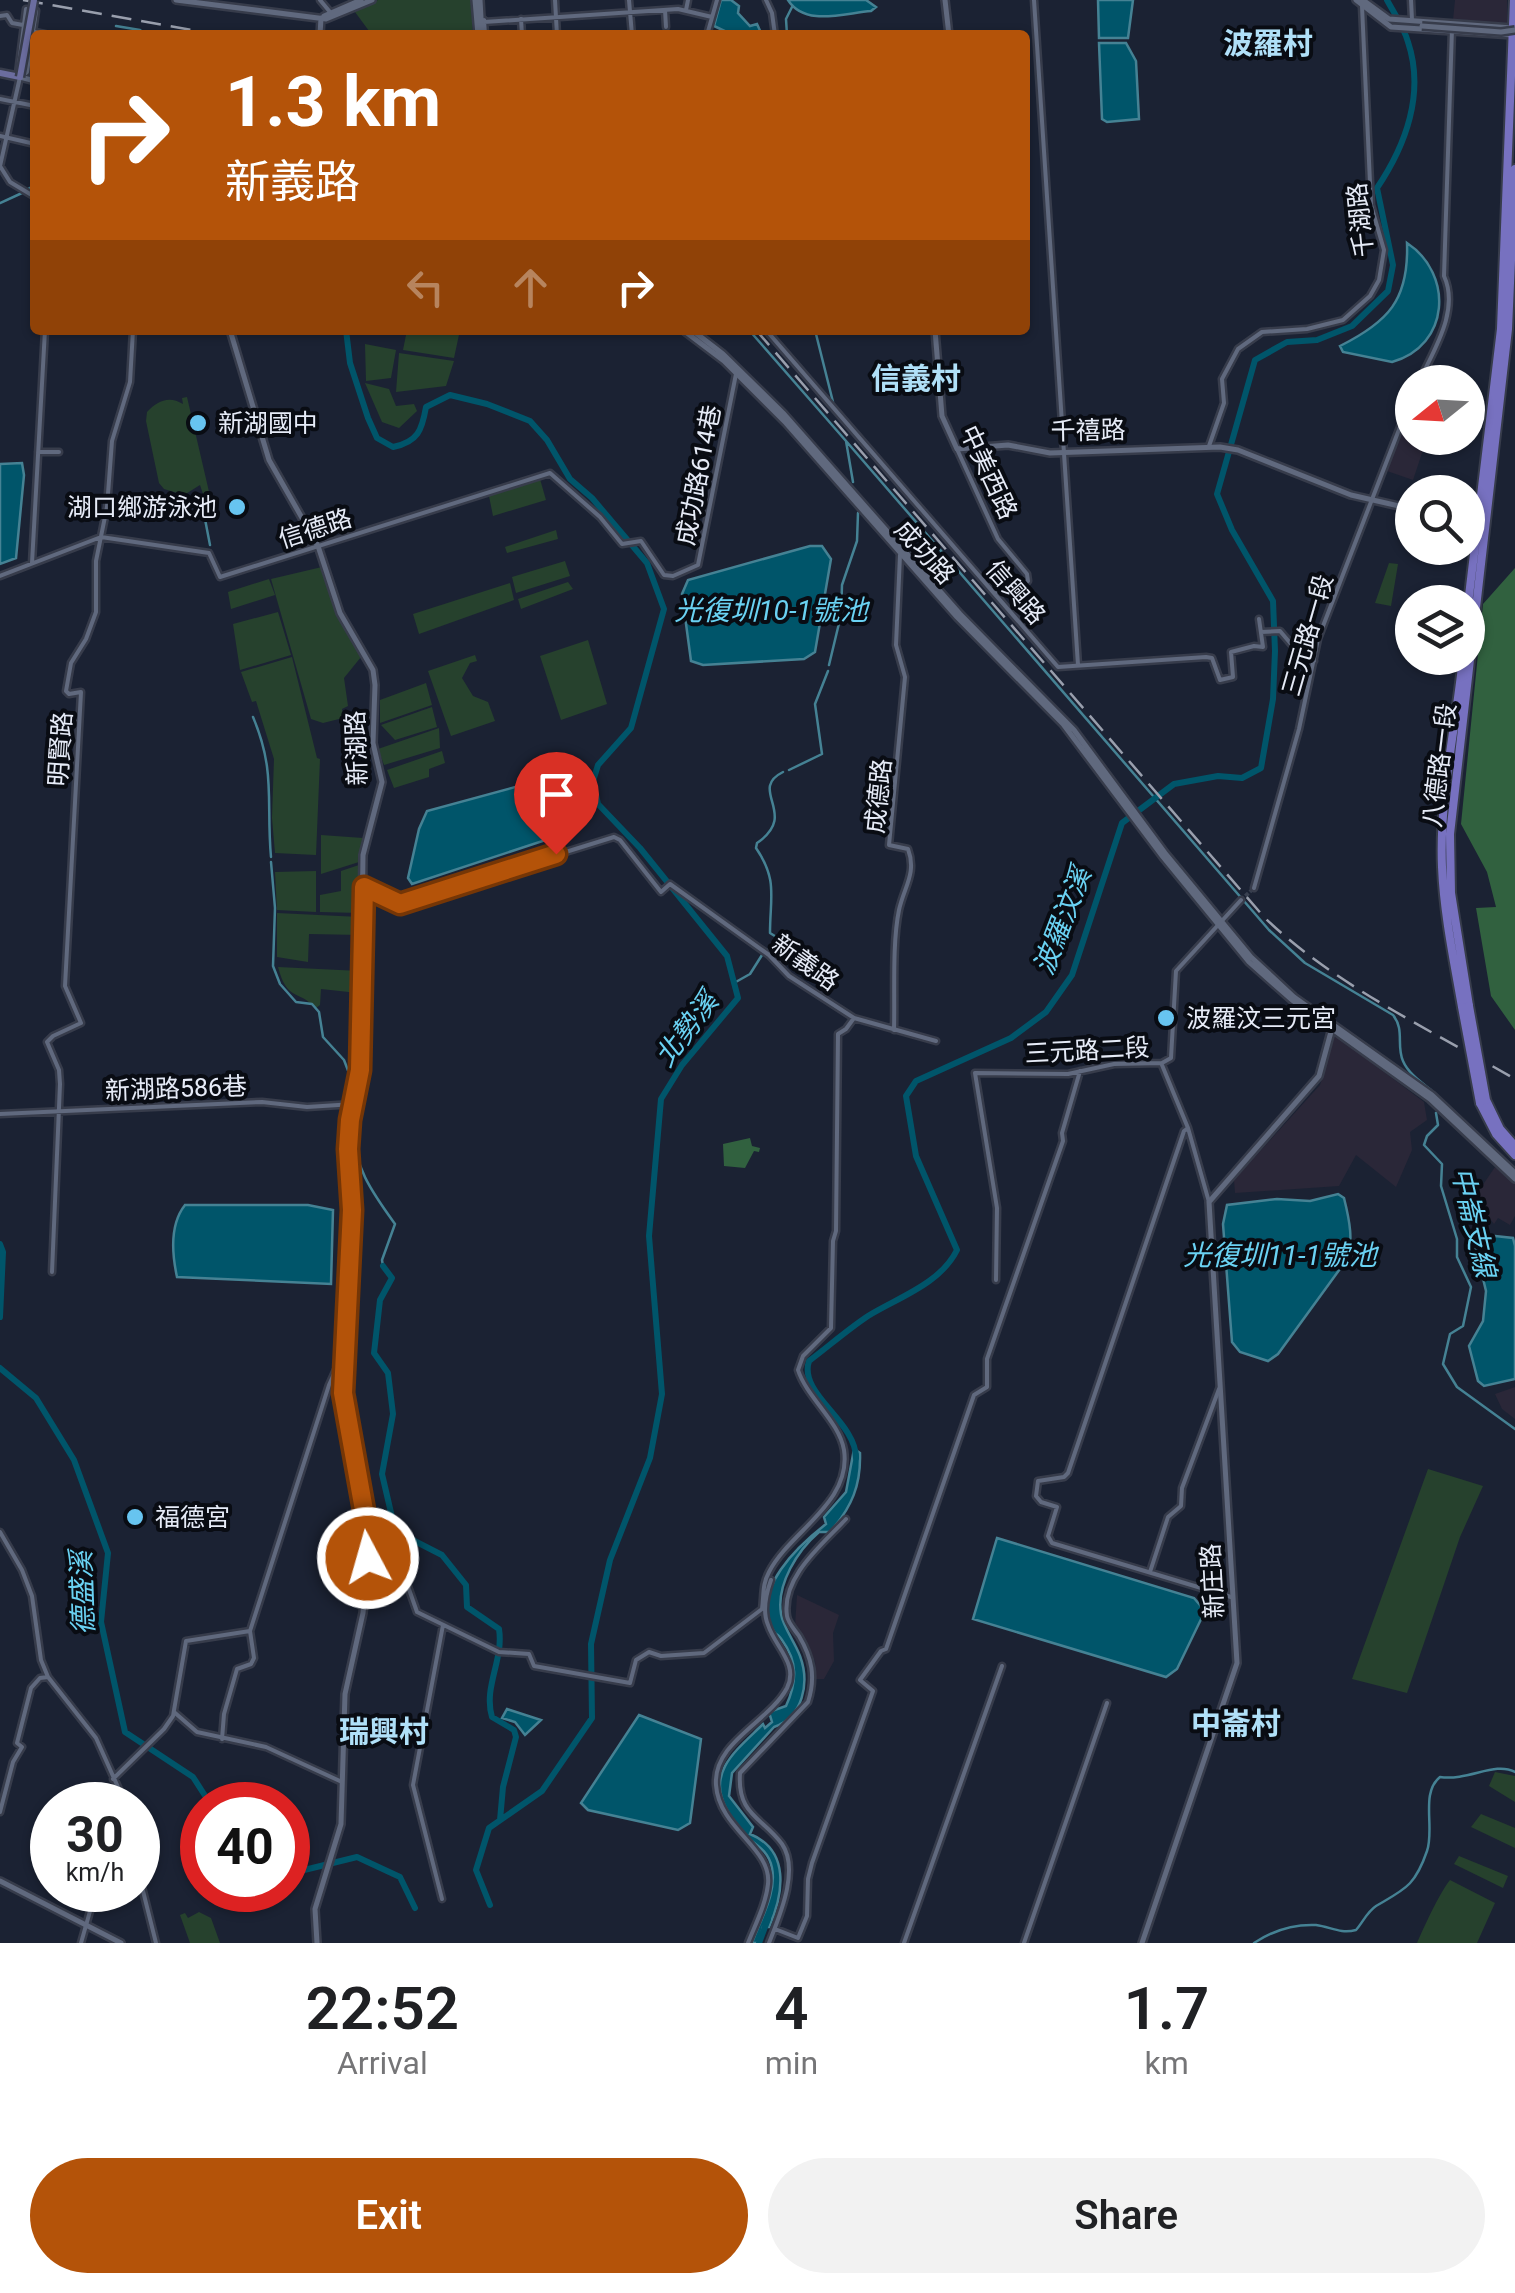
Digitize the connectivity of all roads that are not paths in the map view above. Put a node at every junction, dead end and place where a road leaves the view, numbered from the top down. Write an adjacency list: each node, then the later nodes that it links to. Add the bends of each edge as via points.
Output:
1 (34, 0): 49 (main road, bridge)
2 (179, 0): 20 (street)
3 (263, 0): 20 (street)
4 (320, 0): 24 (street)
5 (340, 0): 19 (street)
6 (362, 0): 19 (street)
7 (372, 0): 19 (street)
8 (478, 0): 30 (street); 38 (street)
9 (555, 0): 27 (street)
10 (629, 0): 23 (street)
11 (688, 0): 22 (street)
12 (717, 0): 26 (street)
13 (766, 0): 44 (street)
14 (946, 0): 45 (street)
15 (1034, 0): 75 (street)
16 (1411, 0): 31 (street)
17 (1514, 0): 46 (main road, 八德路一段)
18 (1360, 2): 31 (street, via 1390,23); 71 (street, 千湖路, via 1371,205 1384,264 1370,296 1344,320 1262,332 1238,348 1222,379 1224,404)
19 (347, 8): 24 (street)
20 (262, 10): 28 (street)
21 (665, 10): 22 (street); 23 (street); 33 (street)
22 (686, 10): 26 (street)
23 (630, 12): 27 (street); 42 (street)
24 (332, 15): 28 (street)
25 (0, 16): 32 (street)
26 (712, 16): 43 (street)
27 (556, 17): 29 (street); 41 (street)
28 (321, 18): 37 (street)
29 (521, 19): 30 (street); 40 (street)
30 (484, 22): 39 (street)
31 (1412, 25): 34 (street); 46 (street, bridge)
32 (23, 27): 35 (street); 36 (street, via 26,8 36,11); 49 (street)
33 (666, 27)
34 (1452, 28): 46 (street); 68 (street, via 1444,276 1450,296)
35 (30, 30)
36 (33, 30)
37 (320, 30)
38 (481, 30)
39 (483, 30)
40 (522, 30)
41 (557, 30)
42 (632, 30)
43 (708, 30)
44 (774, 30)
45 (948, 30)
46 (1514, 31): 54 (main road, 八德路一段)
47 (30, 49): 49 (street)
48 (0, 73): 49 (main road)
49 (20, 77): 50 (street); 52 (street)
50 (30, 80)
51 (0, 98): 52 (street)
52 (14, 102): 53 (street); 55 (street)
53 (30, 105)
54 (1512, 136): 76 (main road, 八德路一段)
55 (3, 137): 56 (street); 58 (street, via 0,166)
56 (30, 143)
57 (1515, 169): 77 (main road, 八德路一段, via 1508,329)
58 (30, 194)
59 (45, 335): 73 (street)
60 (133, 335): 80 (street, 明賢路)
61 (232, 335): 82 (street, 新湖路, via 269,460)
62 (693, 335): 67 (street, 成功路)
63 (698, 335): 67 (street, 成功路)
64 (706, 335): 67 (street)
65 (770, 335): 87 (street, 信興路)
66 (935, 335): 72 (street, 中美西路, via 942,416)
67 (703, 340): 69 (street, 成功路)
68 (1426, 365)
69 (738, 372): 81 (street, 成功路614巷, via 698,565 664,575 641,541); 83 (street, 成功路)
70 (1395, 441): 78 (street, 三元路一段)
71 (1210, 446): 75 (street, 千禧路); 78 (street, 千禧路, via 1238,450)
72 (957, 449): 75 (street, 千禧路, via 1008,445); 87 (street, 中美西路, via 998,540 1027,574 1022,588)
73 (38, 452): 74 (street); 84 (street)
74 (59, 452)
75 (1062, 453): 91 (street)
76 (1485, 490)
77 (1485, 496)
78 (1372, 502): 79 (street); 90 (street, 三元路一段)
79 (1395, 506)
80 (101, 537): 82 (street, 信德路, via 209,553 220,576); 84 (street, 信德路); 106 (street, 明賢路, via 96,612 66,691 82,692 65,986 80,1024 48,1042 60,1075)
81 (629, 545): 82 (street, 信德路, via 550,473)
82 (318, 546): 93 (street, 新湖路, via 340,613 376,685 373,743 382,782 364,855)
83 (901, 552): 96 (street, 成功路, via 1063,724); 100 (street, 成德路, via 896,644 905,677 889,845 908,849 912,864 899,909)
84 (32, 564): 86 (street, 信德路)
85 (1477, 565): 97 (main road, 八德路一段, via 1450,834)
86 (0, 576)
87 (994, 594): 91 (street, 信興路, via 1058,667)
88 (1259, 619): 89 (street)
89 (1261, 632): 90 (street, via 1280,631); 91 (street, via 1263,647 1231,652 1233,677 1227,680 1220,680 1206,657)
90 (1314, 662): 94 (street, 三元路一段)
91 (1078, 666)
92 (1462, 675): 97 (main road, 八德路一段, via 1442,866)
93 (364, 887): 98 (street, 新義路, via 400,904 614,838 660,892 670,884); 105 (street, 新湖路)
94 (1254, 888)
95 (1241, 900): 96 (street)
96 (1220, 924): 99 (street); 102 (street, 三元路二段, via 1176,972 1170,1058)
97 (1465, 1007): 104 (main road, bridge)
98 (854, 1018): 100 (street, 新義路); 123 (street, via 838,1034 831,1328 798,1370 842,1443 844,1466 818,1515 771,1568 762,1609 704,1653 649,1652 636,1660 630,1682 534,1666 529,1654 499,1652)
99 (1332, 1027): 111 (street, via 1432,1095); 112 (street, via 1319,1076)
100 (894, 1030): 101 (street, 新義路)
101 (936, 1041)
102 (1162, 1063): 103 (street, 三元路二段); 108 (street)
103 (1080, 1071): 114 (street, 三元路二段, via 975,1073 997,1208); 139 (street, via 1063,1141 987,1359 987,1387 974,1395 886,1649 860,1680 872,1691 808,1880 807,1916 798,1938)
104 (1483, 1102): 109 (main road); 110 (main road, via 1496,1134)
105 (354, 1104): 106 (street, 新湖路586巷); 115 (street, 新湖路)
106 (60, 1110): 107 (street, 新湖路586巷); 113 (street)
107 (0, 1114)
108 (1188, 1128): 112 (street); 120 (street, via 1068,1473 1038,1481 1036,1496 1057,1507 1052,1543)
109 (1515, 1146)
110 (1515, 1155)
111 (1515, 1176)
112 (1210, 1202): 116 (street, 新庄路)
113 (52, 1272)
114 (996, 1280)
115 (344, 1352): 119 (street, 新湖路, via 346,1422); 124 (street)
116 (1222, 1382): 120 (street, via 1181,1506 1168,1517); 122 (street, 新庄路)
117 (846, 1519): 139 (street, via 810,1557 790,1595 788,1620 812,1664 808,1702 740,1773 749,1813 786,1855 787,1896)
118 (0, 1532): 126 (street, via 32,1596)
119 (368, 1558): 123 (street, via 400,1560 417,1612); 132 (street, 新湖路, via 345,1694)
120 (1150, 1572): 122 (street)
121 (771, 1580): 144 (street, via 765,1616 791,1669 788,1684 729,1750 715,1782 736,1832 767,1869)
122 (1233, 1598): 148 (street, 新庄路, via 1235,1675)
123 (443, 1625): 135 (street, via 413,1785)
124 (250, 1631): 128 (street, via 186,1641); 129 (street, via 254,1658 237,1669)
125 (1002, 1666): 146 (street)
126 (48, 1678): 130 (street, via 86,1722); 133 (street, via 32,1688 17,1743 22,1747)
127 (1107, 1703): 147 (street)
128 (174, 1712): 129 (street, via 192,1729); 130 (street)
129 (222, 1738): 132 (street, via 266,1747)
130 (113, 1778): 131 (street)
131 (115, 1782)
132 (342, 1782): 143 (street, 新湖路, via 342,1824 315,1909)
133 (0, 1812)
134 (0, 1881): 138 (street)
135 (442, 1899)
136 (90, 1912): 138 (street)
137 (148, 1912): 142 (street)
138 (86, 1924): 140 (street); 141 (street)
139 (774, 1929): 145 (street)
140 (81, 1943)
141 (121, 1943)
142 (156, 1943)
143 (317, 1943)
144 (748, 1943)
145 (770, 1943)
146 (904, 1943)
147 (1024, 1943)
148 (1142, 1943)

